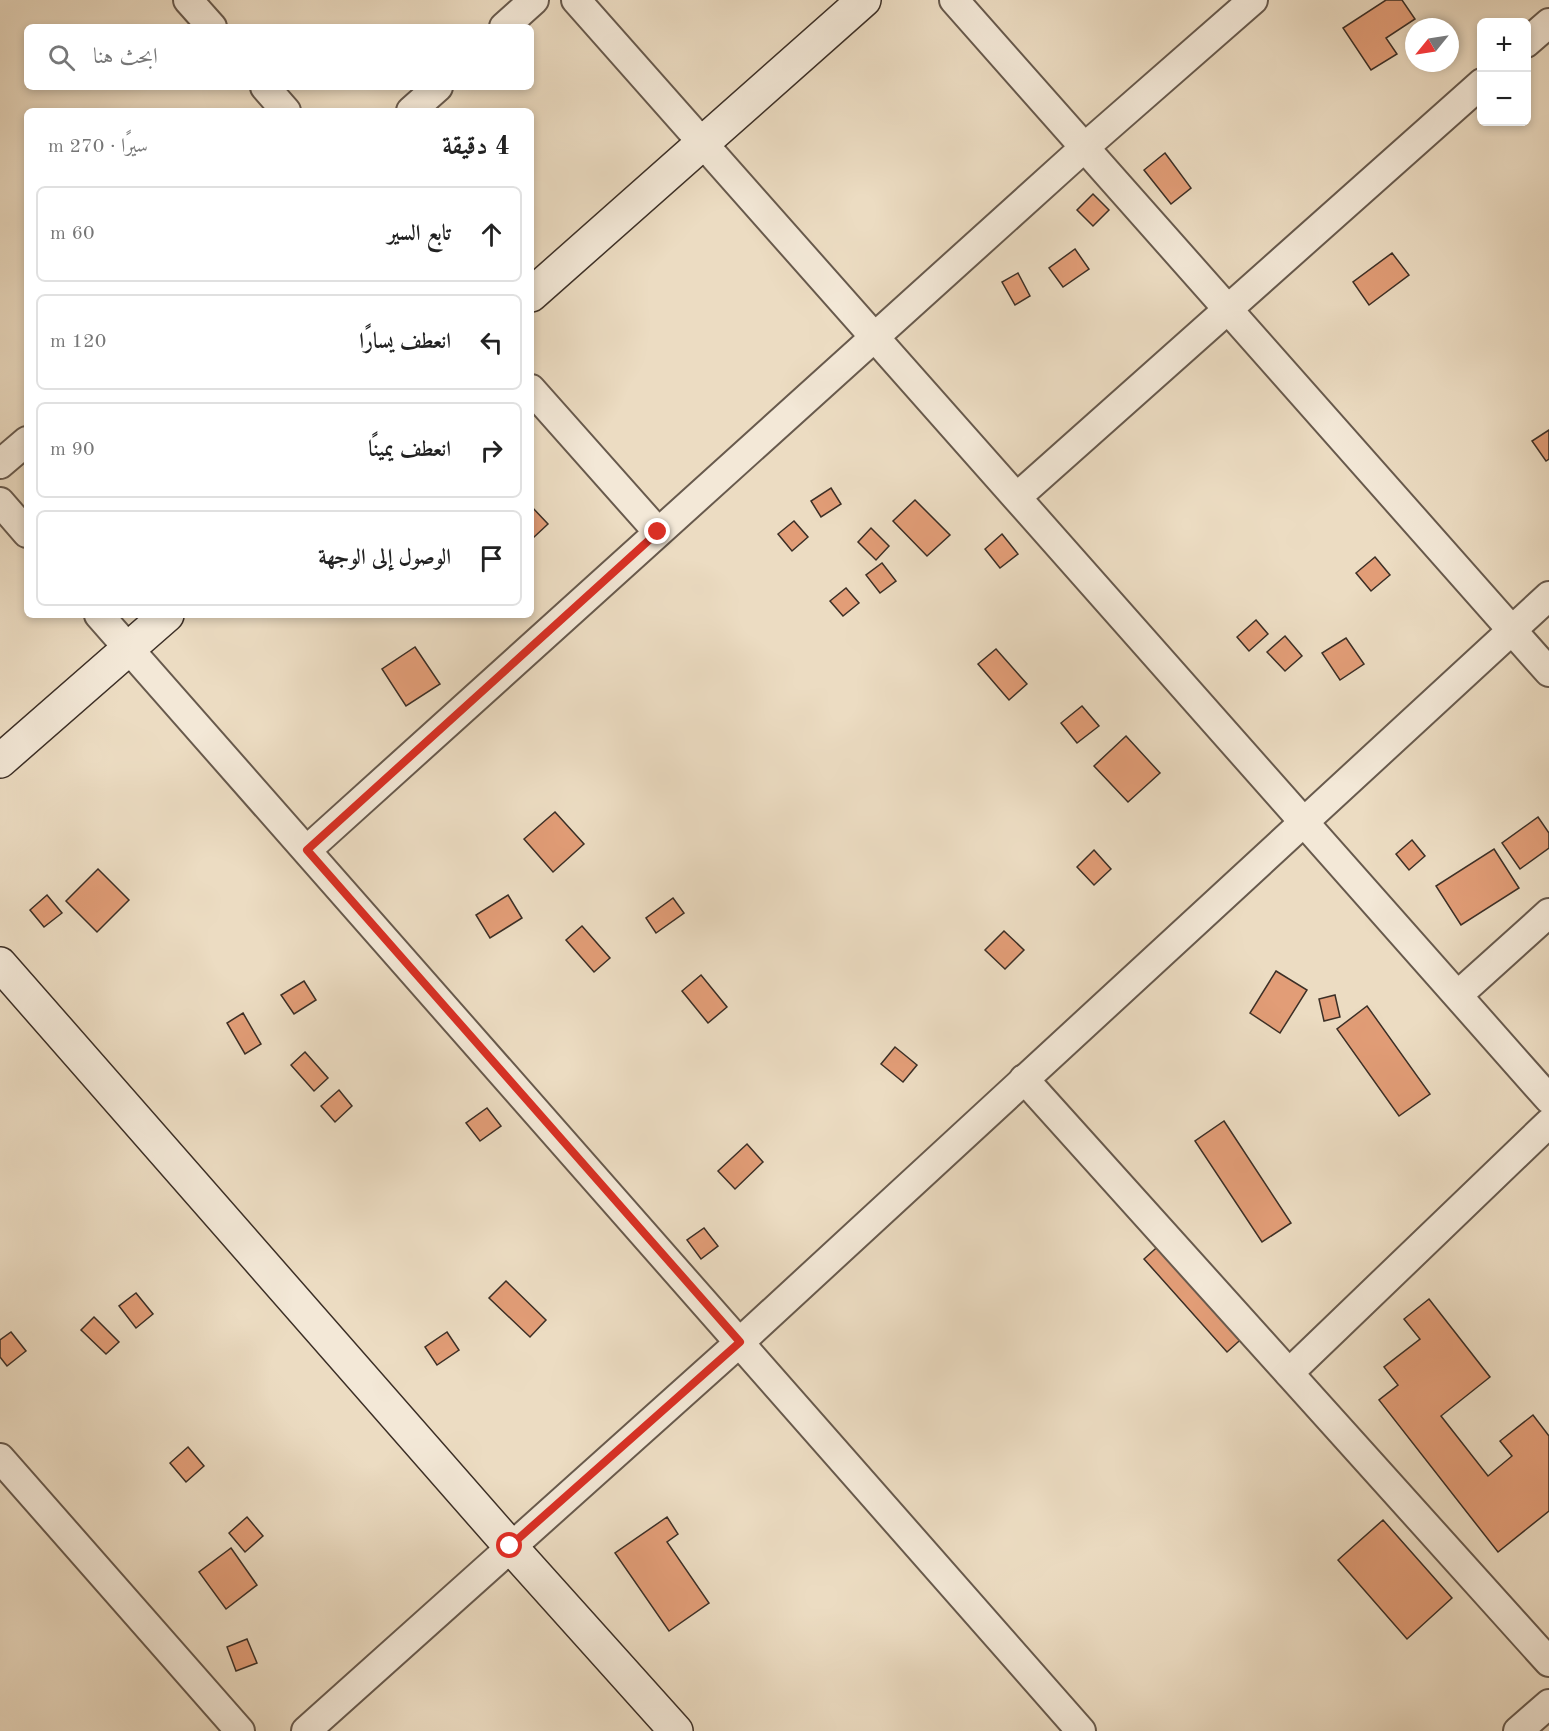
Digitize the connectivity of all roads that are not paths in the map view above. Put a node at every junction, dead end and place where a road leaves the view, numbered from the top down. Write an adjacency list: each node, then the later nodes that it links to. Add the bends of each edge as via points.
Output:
1 (188, 0): 8 (street)
2 (534, 0): 9 (street)
3 (576, 0): 16 (street)
4 (864, 0): 16 (street)
5 (954, 0): 17 (street)
6 (1253, 0): 17 (street)
7 (1549, 23): 10 (street)
8 (209, 24)
9 (507, 24)
10 (1531, 39)
11 (1477, 87): 19 (street)
12 (268, 90): 14 (street)
13 (435, 90): 15 (street)
14 (283, 108)
15 (414, 108)
16 (702, 143): 18 (street); 20 (street)
17 (1085, 147): 19 (street); 20 (street)
18 (534, 292)
19 (1228, 309): 24 (street); 31 (street)
20 (874, 337): 24 (street); 27 (street)
21 (534, 392): 27 (street)
22 (24, 444): 23 (street)
23 (0, 464)
24 (1017, 497): 35 (street)
25 (0, 502): 26 (street)
26 (24, 530)
27 (658, 532): 36 (street)
28 (1549, 596): 31 (street)
29 (102, 618): 32 (street)
30 (164, 618): 32 (street)
31 (1512, 630): 33 (street); 35 (street)
32 (129, 649): 34 (street); 36 (street)
33 (1549, 672)
34 (0, 761)
35 (1303, 820): 39 (street); 40 (street)
36 (307, 850): 43 (street)
37 (1549, 913): 39 (street)
38 (0, 964): 46 (street)
39 (1458, 995): 41 (street)
40 (1024, 1079): 43 (street); 44 (street)
41 (1549, 1099)
42 (1549, 1123): 44 (street)
43 (740, 1342): 46 (street); 52 (street)
44 (1289, 1373): 47 (street)
45 (0, 1458): 49 (street)
46 (510, 1546): 50 (street); 51 (street)
47 (1549, 1662)
48 (1549, 1704): 53 (street)
49 (240, 1731)
50 (306, 1731)
51 (676, 1731)
52 (1081, 1731)
53 (1518, 1731)

